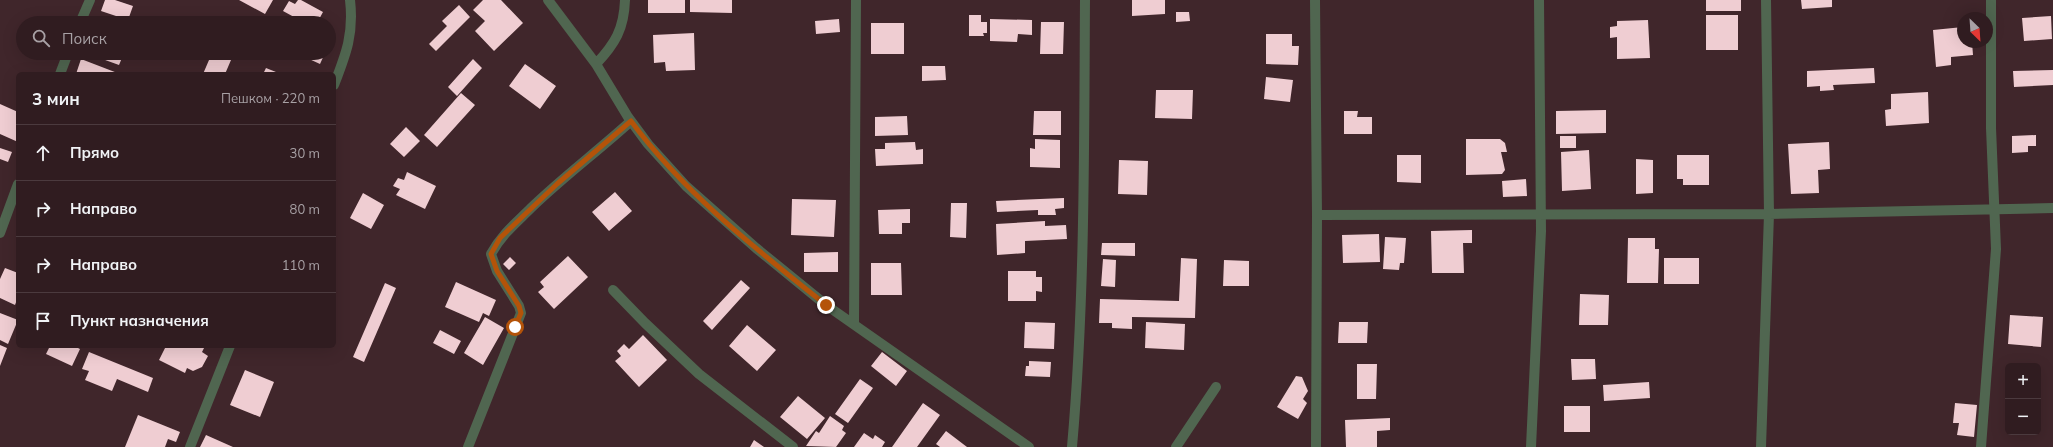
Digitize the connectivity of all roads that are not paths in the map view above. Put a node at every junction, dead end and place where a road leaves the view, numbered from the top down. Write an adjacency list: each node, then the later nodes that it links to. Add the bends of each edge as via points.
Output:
1 (90, 0): 11 (street)
2 (350, 0): 15 (street, via 352,16 349,48)
3 (548, 0): 13 (street)
4 (625, 0): 13 (street, via 624,17 612,48)
5 (856, 0): 25 (street)
6 (1085, 0): 32 (street, via 1083,188)
7 (1315, 0): 22 (street)
8 (1539, 0): 20 (street)
9 (1766, 0): 21 (street)
10 (1991, 0): 19 (street, via 1991,128)
11 (83, 16)
12 (65, 60): 14 (street)
13 (596, 64): 16 (street)
14 (61, 72)
15 (336, 80)
16 (631, 121): 25 (street, via 648,144 692,191 756,248 826,305); 29 (street, via 528,211 500,238 491,254 497,271 521,313)
17 (16, 189): 23 (street)
18 (2053, 208): 19 (street)
19 (1996, 209): 21 (street); 37 (street, via 1996,249)
20 (1541, 213): 21 (street); 22 (street); 35 (street)
21 (1769, 214): 36 (street)
22 (1317, 215): 34 (street)
23 (0, 233)
24 (613, 290): 30 (street, via 699,374)
25 (854, 324): 31 (street)
26 (229, 348): 28 (street)
27 (1216, 387): 33 (street)
28 (190, 447)
29 (468, 447)
30 (793, 447)
31 (1028, 447)
32 (1072, 447)
33 (1176, 447)
34 (1316, 447)
35 (1531, 447)
36 (1761, 447)
37 (1981, 447)

